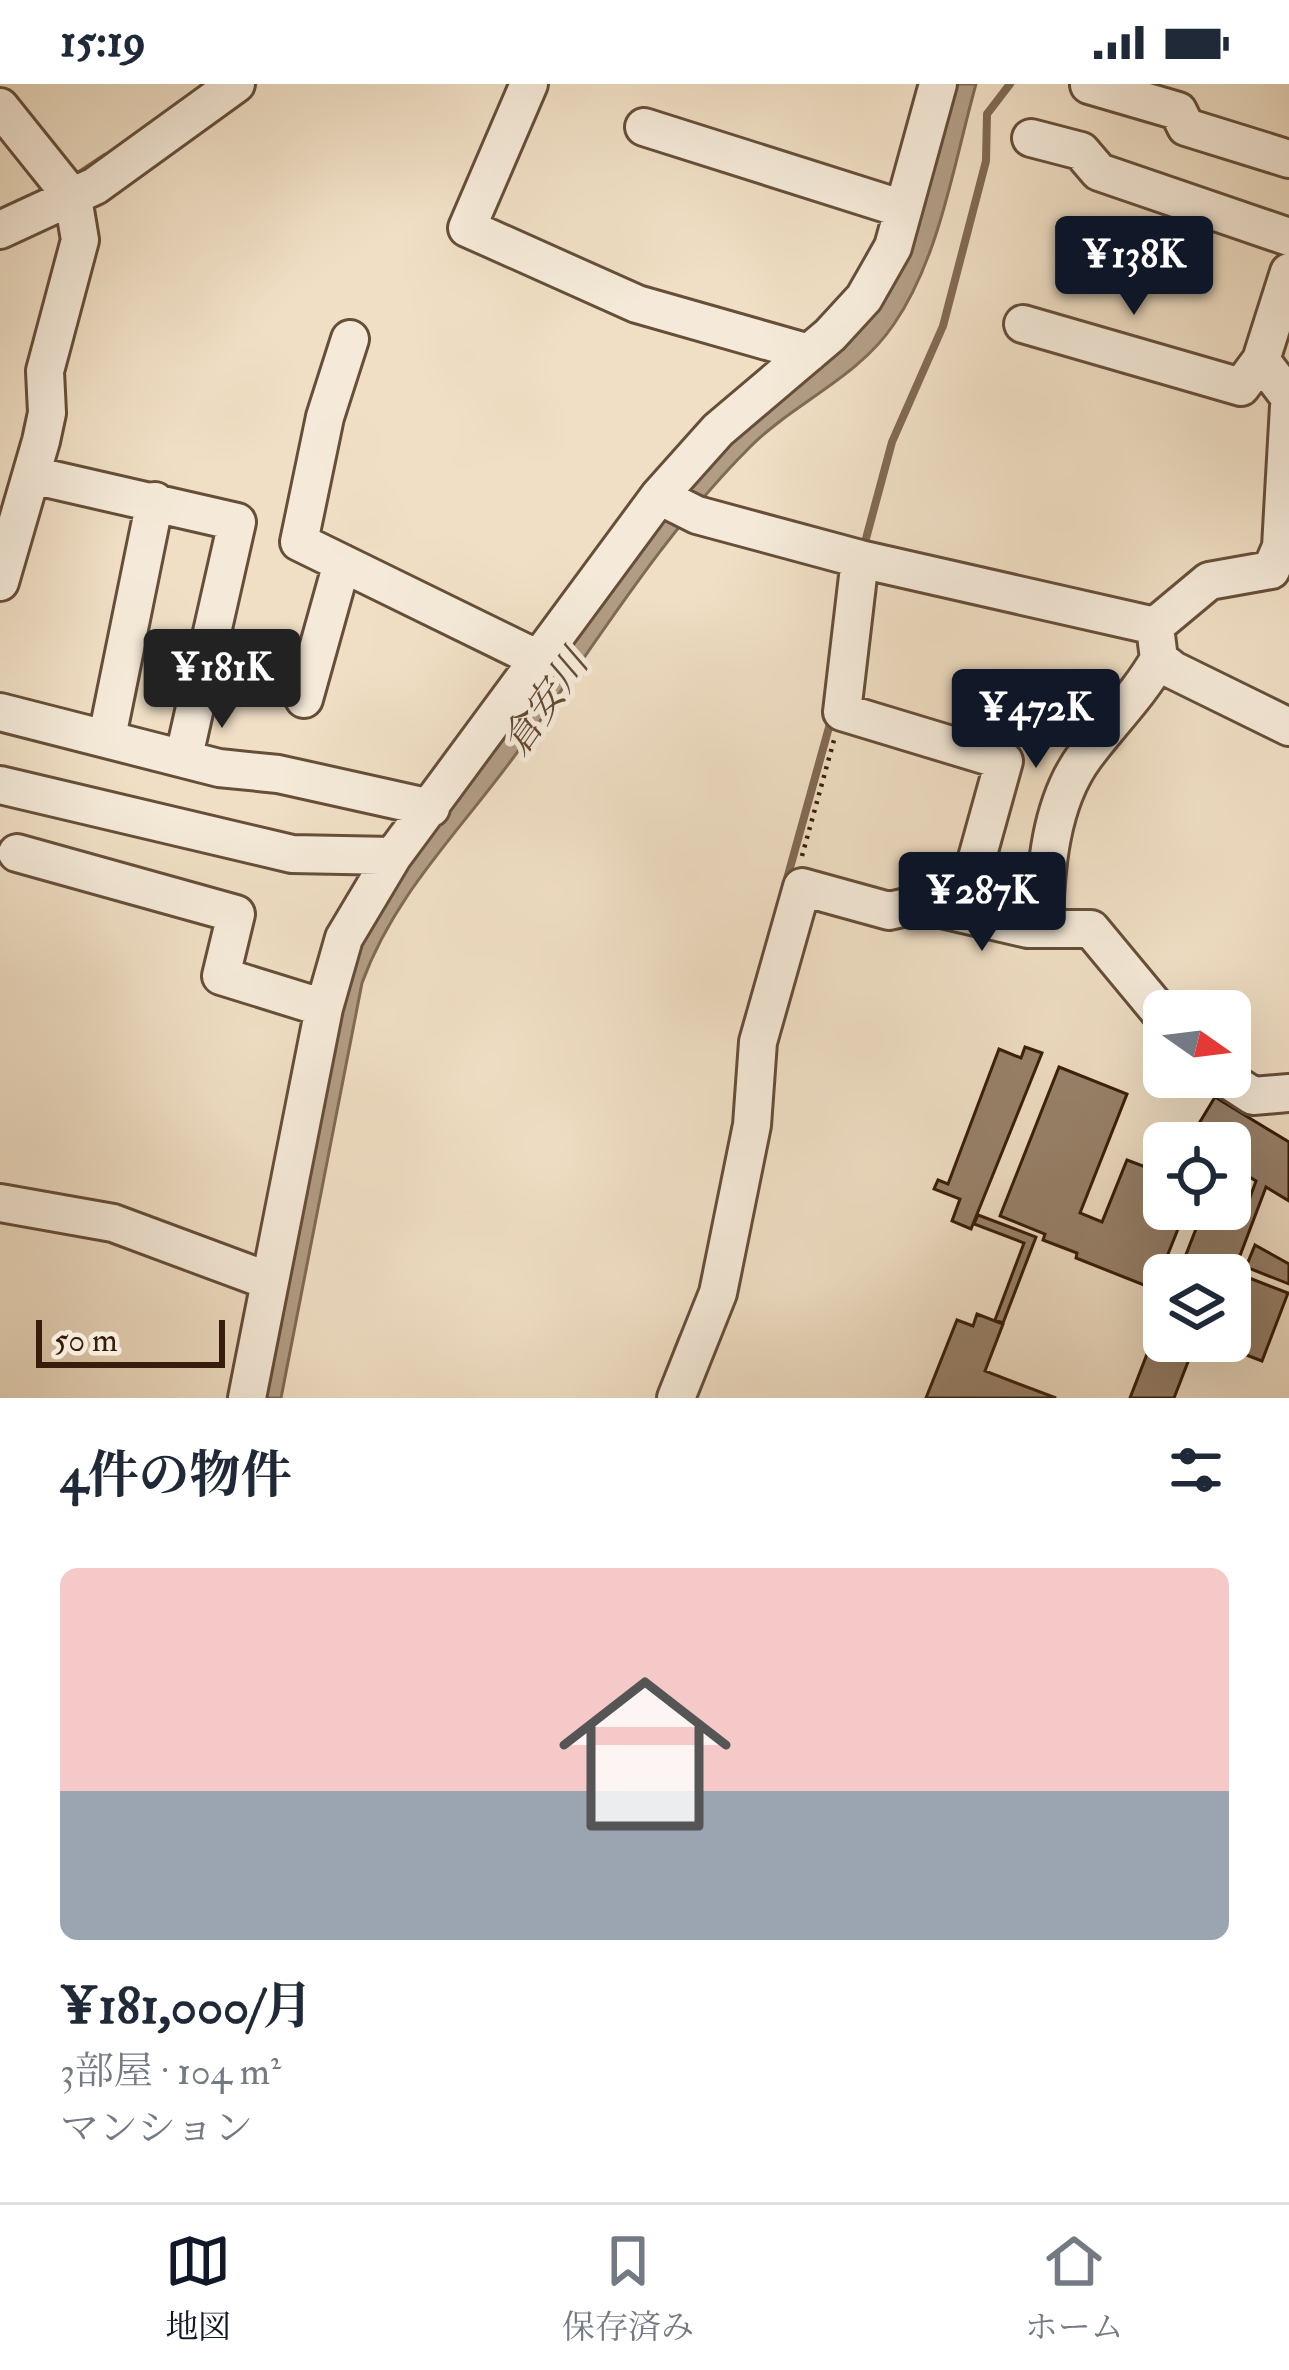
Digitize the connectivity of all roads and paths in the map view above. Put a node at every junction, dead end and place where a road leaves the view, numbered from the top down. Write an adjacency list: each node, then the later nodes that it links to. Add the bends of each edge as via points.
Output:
1 (236, 84): 9 (street)
2 (529, 84): 16 (street, via 467,228 637,304)
3 (1090, 85): 8 (street, via 1178,111 1186,128)
4 (931, 86): 10 (street)
5 (0, 107): 9 (street)
6 (644, 127): 10 (street)
7 (1031, 138): 12 (street, via 1081,152 1099,172)
8 (1289, 159)
9 (66, 189): 11 (street); 20 (street, via 80,240 44,371 47,413)
10 (903, 209): 16 (street, via 893,247 864,298)
11 (0, 230)
12 (1289, 237)
13 (1289, 272): 17 (street)
14 (1023, 324): 17 (street, via 1241,387)
15 (350, 339): 25 (street, via 299,542)
16 (809, 353): 23 (street, via 718,430)
17 (1261, 360): 18 (street)
18 (1289, 397)
19 (1289, 406): 21 (street)
20 (32, 475): 22 (street); 26 (street)
21 (1287, 490): 27 (street, via 1270,570 1209,581)
22 (155, 502): 33 (street); 34 (street, via 237,522)
23 (675, 504): 24 (street); 28 (street)
24 (860, 559): 27 (street); 31 (street)
25 (342, 563): 28 (street); 29 (street)
26 (0, 583)
27 (1157, 642): 32 (street); 41 (street, via 1135,701 1070,782 1046,864)
28 (536, 658): 36 (street)
29 (304, 699)
30 (0, 712): 33 (street)
31 (842, 712): 39 (path, via 798,869); 40 (street, via 1004,760)
32 (1289, 727)
33 (107, 737): 34 (street)
34 (184, 756): 36 (street)
35 (0, 785): 38 (street, via 292,854)
36 (431, 808): 38 (street)
37 (16, 854): 43 (street, via 236,914 221,976)
38 (393, 856): 43 (street, via 344,938)
39 (802, 887): 40 (street, via 889,911 920,904); 49 (street, via 758,1042 752,1125 718,1293)
40 (962, 912): 41 (street)
41 (1044, 927): 42 (street, via 1099,932)
42 (1144, 990)
43 (324, 1008): 47 (street)
44 (1289, 1093): 45 (street)
45 (1251, 1095)
46 (0, 1203): 47 (street, via 112,1223)
47 (269, 1281): 48 (street)
48 (247, 1398)
49 (676, 1398)

